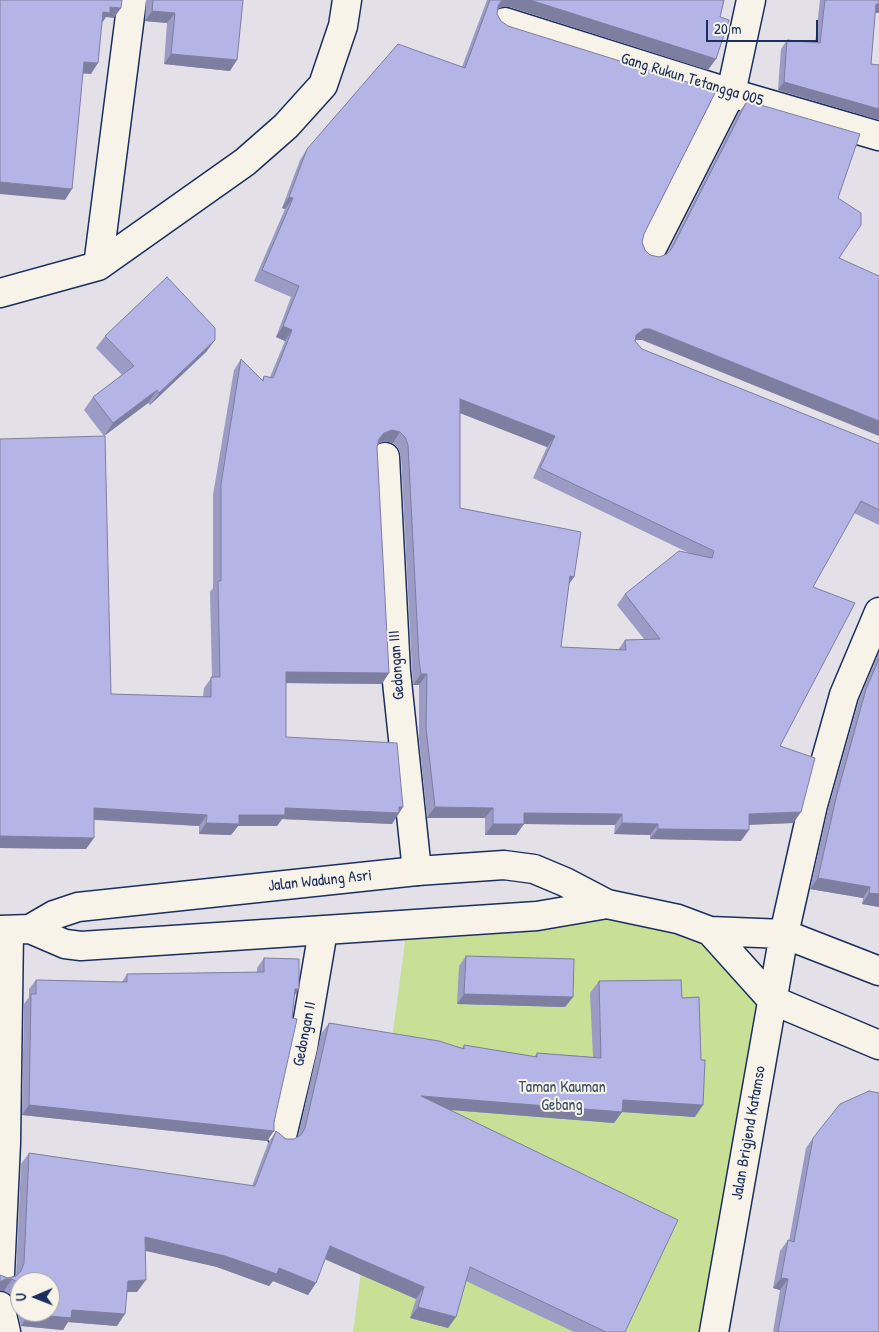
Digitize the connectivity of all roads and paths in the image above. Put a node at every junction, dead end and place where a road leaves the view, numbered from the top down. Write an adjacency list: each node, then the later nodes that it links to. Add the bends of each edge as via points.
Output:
1 (132, 0): 8 (street)
2 (347, 0): 8 (street, via 341,34 323,85 286,126 245,162)
3 (751, 0): 5 (street)
4 (505, 22): 5 (street, Gang Rukun Tetangga 005)
5 (731, 93): 6 (street, Gang Rukun Tetangga 005); 7 (street)
6 (879, 136)
7 (650, 252)
8 (98, 266): 9 (street)
9 (0, 293)
10 (385, 457): 12 (street, Gedongan III, via 396,672)
11 (879, 612): 17 (street, Jalan Brigjend Katamso, via 844,695 812,805)
12 (417, 871): 13 (street, Jalan Wadung Asri, via 504,865 534,869); 14 (street, Jalan Wadung Asri, via 78,908)
13 (608, 904): 15 (street, Jalan Wadung Asri, via 537,916); 16 (street, Jalan Wadung Asri, via 678,919)
14 (13, 930): 15 (street, Jalan Wadung Asri, via 81,946); 22 (street)
15 (323, 931): 21 (street, Gedongan II, via 303,1048)
16 (710, 931): 17 (street, Jalan Wadung Asri); 19 (street, Jalan Wadung Asri)
17 (784, 934): 18 (street, Jalan Wadung Asri); 19 (street, Jalan Brigjend Katamso)
18 (879, 971)
19 (772, 1000): 20 (street); 25 (street, Jalan Brigjend Katamso)
20 (879, 1045)
21 (282, 1136)
22 (0, 1274)
23 (0, 1306): 24 (street)
24 (6, 1332)
25 (714, 1332)

